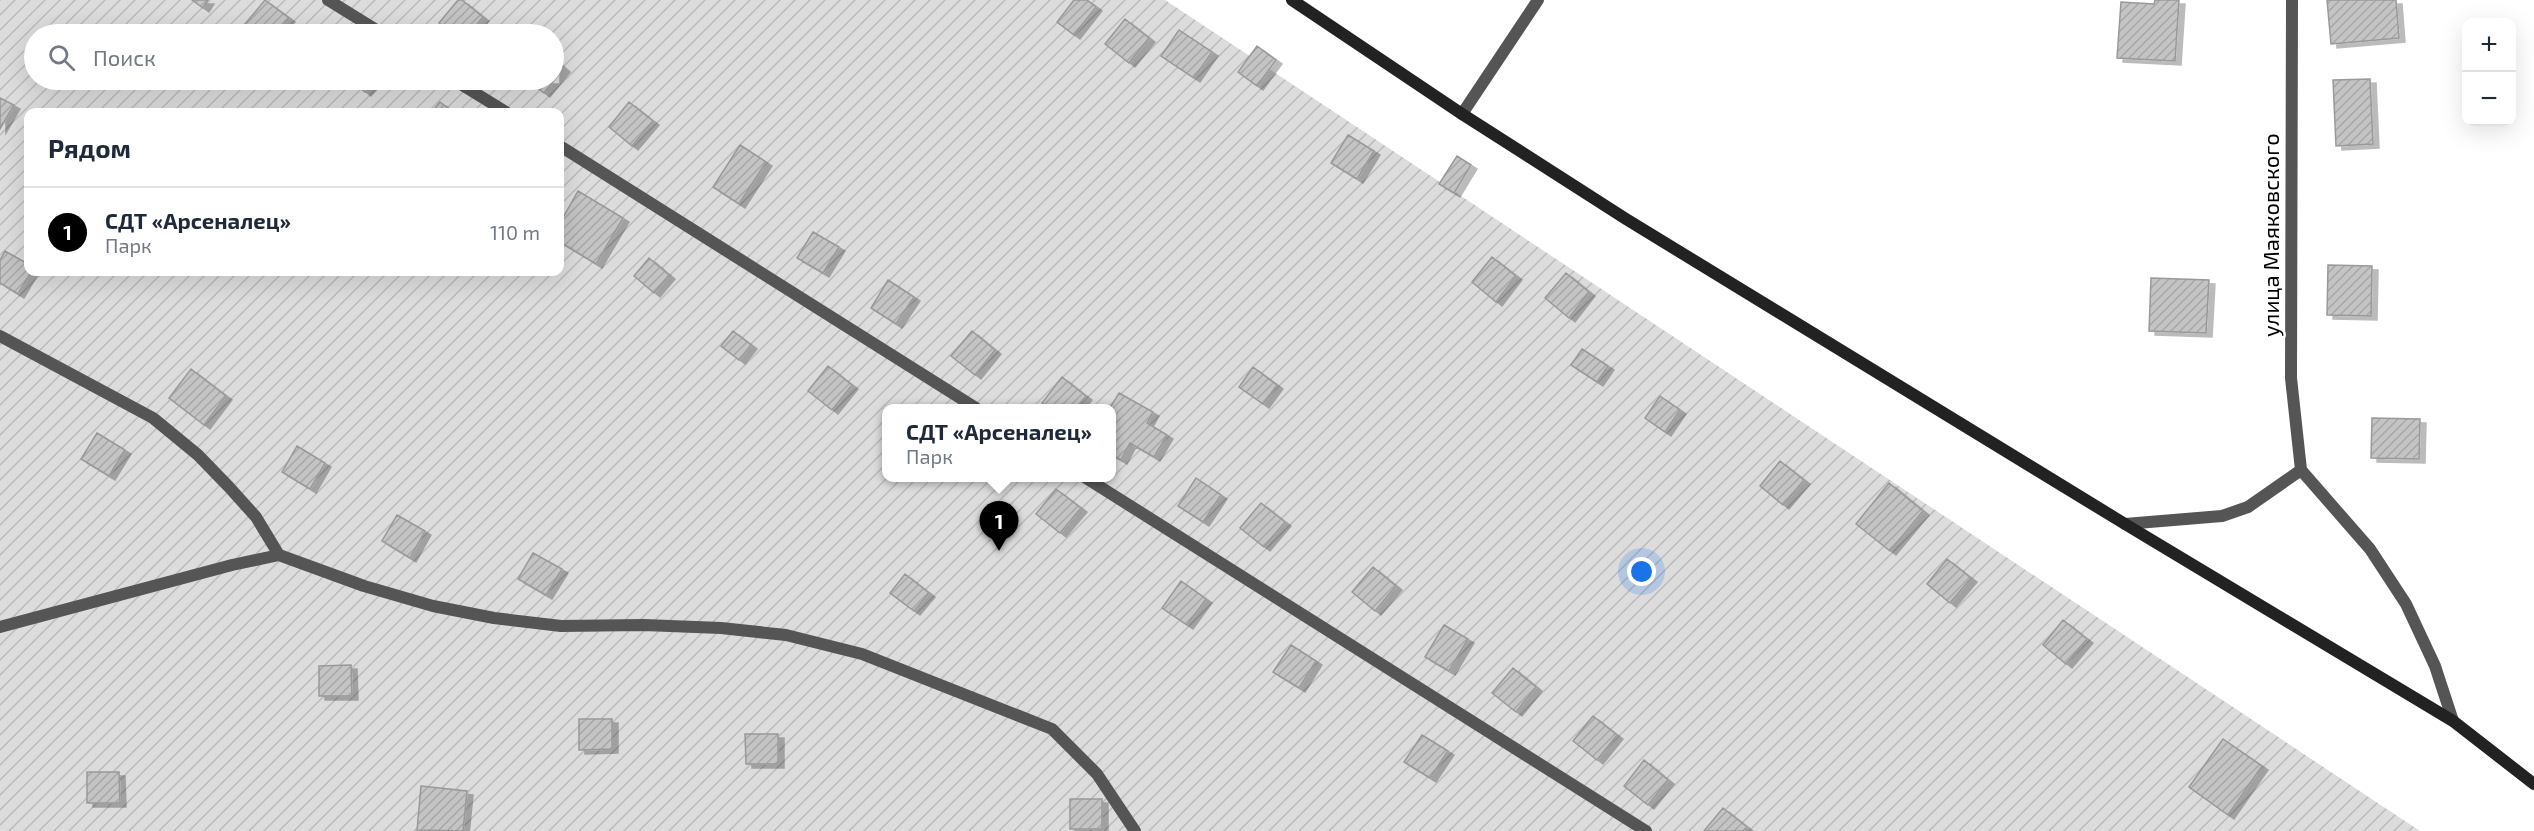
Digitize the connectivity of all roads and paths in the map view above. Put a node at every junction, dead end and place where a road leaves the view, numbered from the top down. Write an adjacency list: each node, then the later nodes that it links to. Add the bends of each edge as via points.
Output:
1 (328, 0): 5 (street)
2 (1292, 0): 8 (street)
3 (1538, 0): 8 (street)
4 (2292, 0): 12 (street, улица Маяковского, via 2291,378)
5 (366, 24)
6 (470, 90): 7 (street)
7 (500, 108)
8 (1462, 114): 14 (street, via 1626,219)
9 (564, 149): 11 (street)
10 (0, 336): 15 (street, via 153,418 229,487 256,517)
11 (970, 404)
12 (2301, 470): 14 (street, via 2248,507 2222,516); 17 (street, via 2370,549 2406,604 2435,666)
13 (1094, 482): 20 (street)
14 (2125, 524): 17 (street)
15 (279, 555): 16 (street, via 232,564); 19 (street, via 364,586 494,618 561,626 721,628 786,635 862,654 1052,729 1097,774)
16 (0, 627)
17 (2453, 721): 18 (street)
18 (2534, 784)
19 (1135, 831)
20 (1647, 831)

